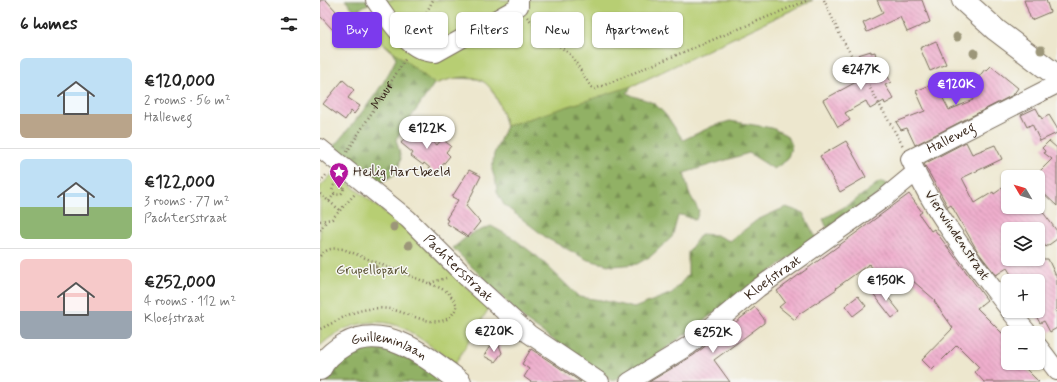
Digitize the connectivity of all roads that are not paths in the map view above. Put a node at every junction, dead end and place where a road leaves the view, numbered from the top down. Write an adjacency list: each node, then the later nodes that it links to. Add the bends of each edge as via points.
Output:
1 (375, 0): 3 (street, via 413,47 423,52 436,53)
2 (963, 0): 4 (main road, via 996,30)
3 (519, 3)
4 (1057, 76)
5 (1057, 84): 7 (street, Halleweg)
6 (320, 148): 15 (street, Pachtersstraat, via 408,219 529,334)
7 (913, 165): 8 (street, Vierwindenstraat, via 954,234); 16 (street, Kloefstraat, via 887,196 758,288 688,346)
8 (1001, 298)
9 (1016, 318): 10 (street)
10 (1022, 326)
11 (1045, 355): 13 (street)
12 (320, 369): 14 (main road, Guilleminlaan, via 329,356 350,341 376,337 399,342 421,353)
13 (1057, 371)
14 (460, 382)
15 (600, 382)
16 (629, 382)

